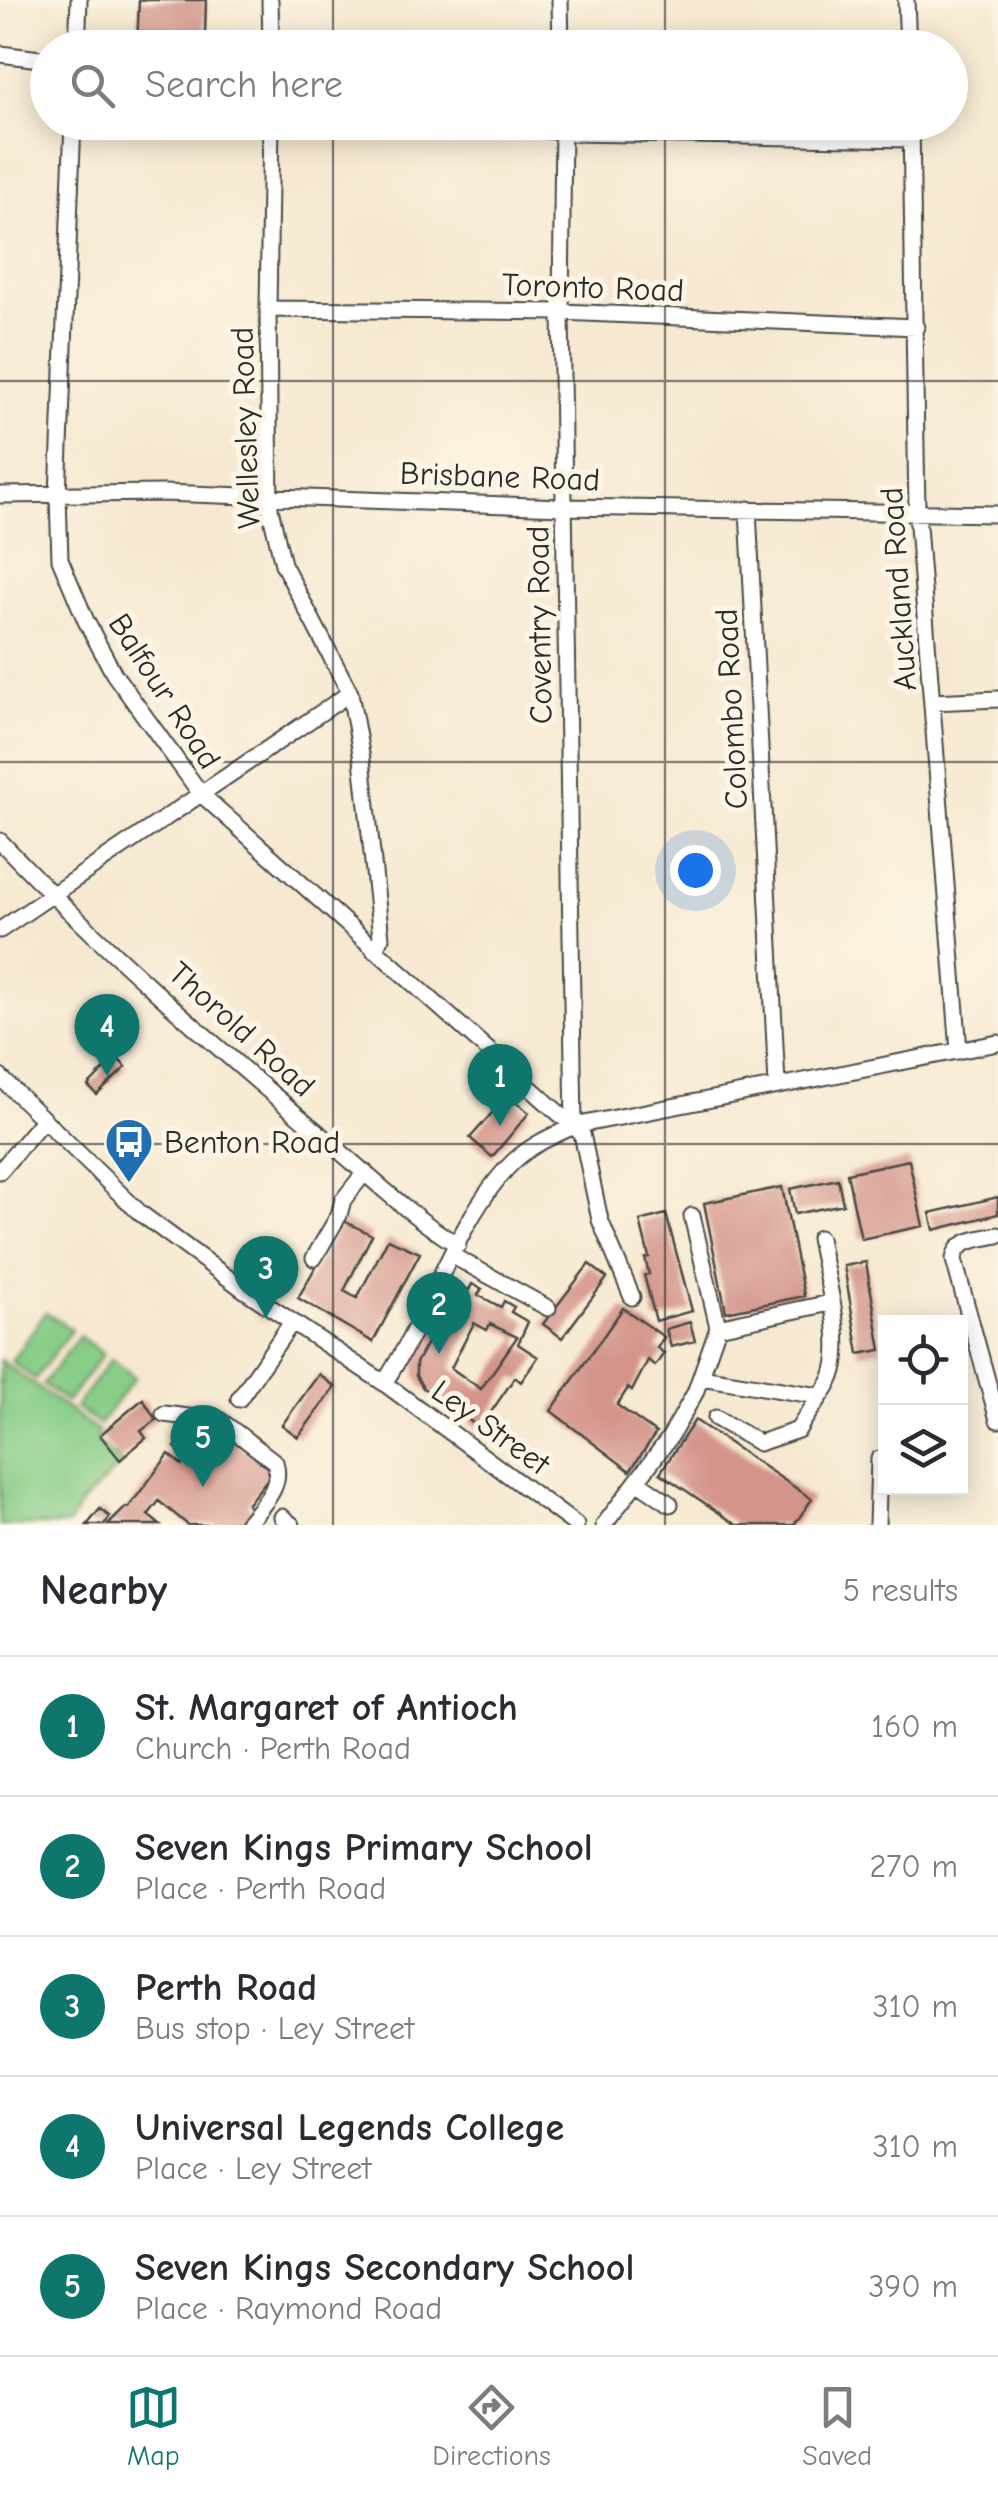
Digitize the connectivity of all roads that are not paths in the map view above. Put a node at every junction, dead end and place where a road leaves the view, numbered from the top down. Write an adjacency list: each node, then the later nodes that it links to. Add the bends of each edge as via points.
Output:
1 (79, 0): 5 (street)
2 (270, 0): 6 (street)
3 (560, 0): 7 (street)
4 (906, 0): 8 (street)
5 (78, 30)
6 (271, 30)
7 (561, 30)
8 (907, 30)
9 (0, 54): 10 (street)
10 (30, 58)
11 (72, 140): 19 (street, Balfour Road)
12 (271, 140): 15 (street, Wellesley Road)
13 (563, 140): 16 (street, Coventry Road)
14 (911, 140): 17 (street, Auckland Road)
15 (268, 308): 16 (street, Toronto Road); 20 (street, Wellesley Road)
16 (561, 312): 17 (street, Toronto Road); 21 (street, Coventry Road)
17 (916, 327): 23 (street, Auckland Road)
18 (0, 495): 19 (street, Brisbane Road)
19 (58, 496): 20 (street, Brisbane Road); 28 (street, Balfour Road, via 60,559 86,621 114,674)
20 (270, 498): 21 (street, Brisbane Road); 25 (street, Wellesley Road, via 283,564)
21 (564, 507): 22 (street, Brisbane Road); 38 (street, Coventry Road)
22 (748, 510): 23 (street, Brisbane Road); 36 (street, Colombo Road)
23 (917, 513): 24 (street, Brisbane Road); 27 (street, Auckland Road)
24 (998, 514)
25 (350, 692): 28 (street); 32 (street, Wellesley Road, via 381,938)
26 (998, 699): 27 (street)
27 (933, 702): 34 (street, Auckland Road)
28 (201, 794): 30 (street); 32 (street, Balfour Road)
29 (0, 841): 30 (street, Thorold Road)
30 (52, 895): 31 (street); 40 (street, Thorold Road)
31 (0, 930)
32 (374, 950): 38 (street, Balfour Road)
33 (998, 1044): 34 (street)
34 (960, 1051): 36 (street)
35 (0, 1077): 37 (street, Ley Street)
36 (778, 1085): 38 (street)
37 (43, 1120): 39 (street); 49 (street, Ley Street, via 140,1213)
38 (574, 1126): 44 (street, via 512,1163); 46 (street, via 584,1142 600,1220)
39 (0, 1171)
40 (365, 1172): 44 (street, Thorold Road); 45 (street)
41 (692, 1216): 50 (street)
42 (998, 1235): 57 (street, via 961,1244 954,1260)
43 (820, 1238): 47 (street)
44 (456, 1250): 48 (street, Thorold Road); 52 (street)
45 (314, 1258)
46 (632, 1296)
47 (830, 1303): 50 (street); 53 (street, via 839,1356)
48 (548, 1308)
49 (292, 1322): 52 (street, Ley Street); 54 (street)
50 (718, 1327): 51 (street)
51 (701, 1376): 53 (street); 58 (street)
52 (384, 1383): 62 (street, Ley Street)
53 (819, 1396): 56 (street, via 798,1430 759,1443)
54 (240, 1399)
55 (164, 1414): 61 (street, via 221,1421 275,1462 276,1488)
56 (716, 1418)
57 (998, 1420)
58 (638, 1482): 60 (street); 63 (street)
59 (878, 1492): 64 (street)
60 (670, 1504)
61 (246, 1525)
62 (576, 1525)
63 (604, 1525)
64 (877, 1525)

